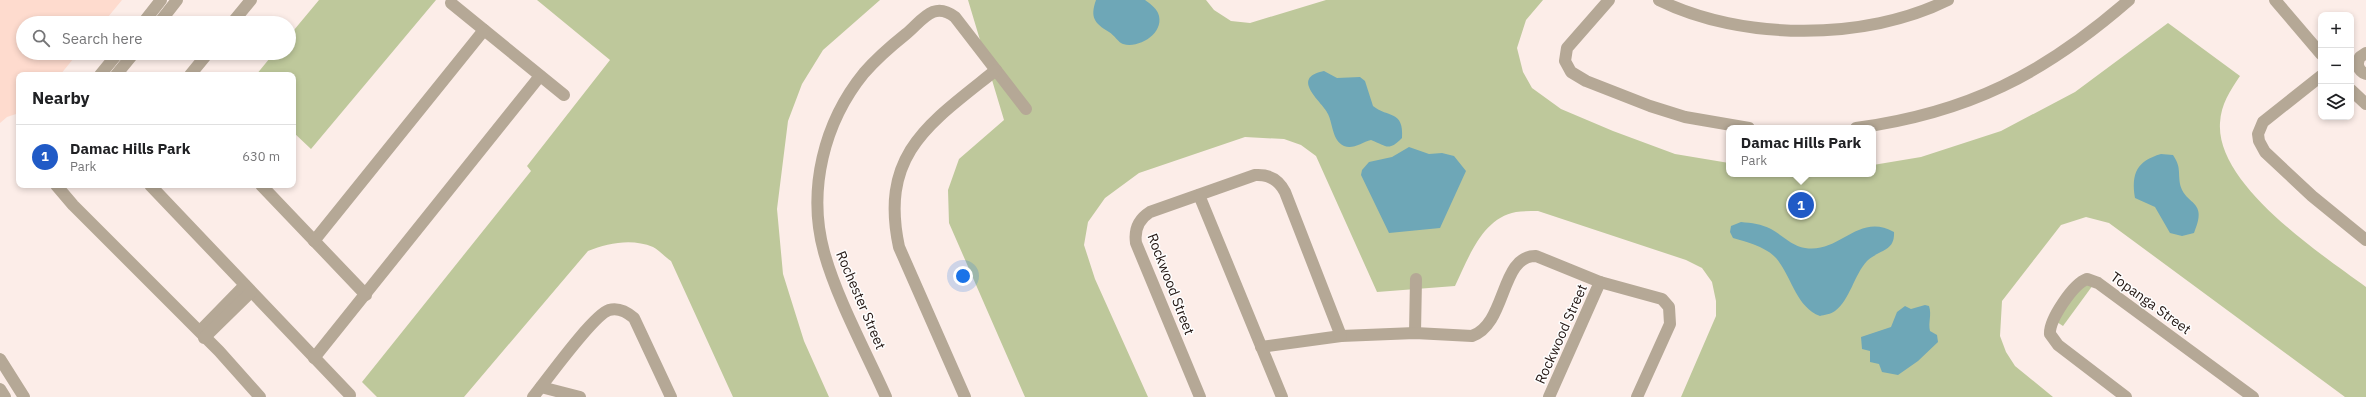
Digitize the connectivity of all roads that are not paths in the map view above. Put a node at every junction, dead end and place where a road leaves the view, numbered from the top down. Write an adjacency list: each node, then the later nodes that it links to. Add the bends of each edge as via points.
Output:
1 (161, 0): 10 (street)
2 (177, 0): 11 (street)
3 (251, 0): 12 (street)
4 (1609, 0): 30 (street, via 1576,37 1572,58 1576,69 1586,81 1686,117)
5 (1659, 0): 6 (street, via 1702,17 1736,25 1818,30 1861,26 1904,16)
6 (1948, 0)
7 (2128, 0): 31 (street, via 2075,45 2012,84 1942,111)
8 (2275, 0): 14 (street)
9 (451, 4): 13 (street)
10 (148, 16)
11 (164, 16)
12 (238, 16)
13 (484, 30): 24 (street); 39 (street)
14 (2318, 50)
15 (2366, 53): 23 (street, via 2358,61 2359,69)
16 (112, 60): 20 (street)
17 (128, 60): 21 (street)
18 (202, 60): 22 (street)
19 (996, 70): 29 (street, Rochester Street); 59 (street, Rochester Street, via 951,13 942,9 932,10 864,72 848,94 830,132 821,161 818,191 821,236 831,273); 60 (street, via 919,136 907,156 894,201 894,224 899,248)
20 (102, 72)
21 (118, 72)
22 (192, 72)
23 (2366, 74)
24 (540, 76): 27 (street); 43 (street)
25 (2318, 78): 38 (street, via 2263,122 2258,134 2261,147 2312,196)
26 (2354, 93): 28 (street)
27 (564, 95)
28 (2366, 104)
29 (1026, 109)
30 (1732, 125)
31 (1875, 125)
32 (59, 188): 37 (street)
33 (69, 188): 37 (street)
34 (153, 188): 42 (street)
35 (264, 188): 39 (street)
36 (1199, 195): 46 (street, Rockwood Street, via 1255,175 1266,175 1280,183); 47 (street); 61 (street, Rockwood Street, via 1145,215 1138,224 1135,238)
37 (83, 215): 45 (street)
38 (2366, 240)
39 (314, 241): 43 (street)
40 (1416, 279): 44 (street)
41 (1600, 282): 44 (street, Rockwood Street, via 1536,256 1529,256 1518,262 1489,324 1479,334 1464,337); 63 (street, Rockwood Street); 64 (street, Rockwood Street, via 1662,299 1669,307 1672,318)
42 (248, 288): 45 (street); 48 (street)
43 (366, 295): 48 (street)
44 (1415, 332): 46 (street, Rockwood Street)
45 (202, 335): 55 (street)
46 (1341, 336): 47 (street, Rockwood Street)
47 (1262, 347): 62 (street)
48 (314, 358): 52 (street)
49 (0, 359): 54 (street)
50 (541, 387): 56 (street); 57 (street); 58 (street, via 602,313 619,309 634,318)
51 (0, 389): 53 (street)
52 (350, 394)
53 (5, 397)
54 (24, 397)
55 (260, 397)
56 (533, 397)
57 (580, 397)
58 (670, 397)
59 (886, 397)
60 (964, 397)
61 (1200, 397)
62 (1282, 397)
63 (1549, 397)
64 (1637, 397)
65 (2126, 397): 66 (street, Topanga Street, via 2058,345 2050,334 2051,321 2078,285 2087,279 2098,283)
66 (2253, 397)

